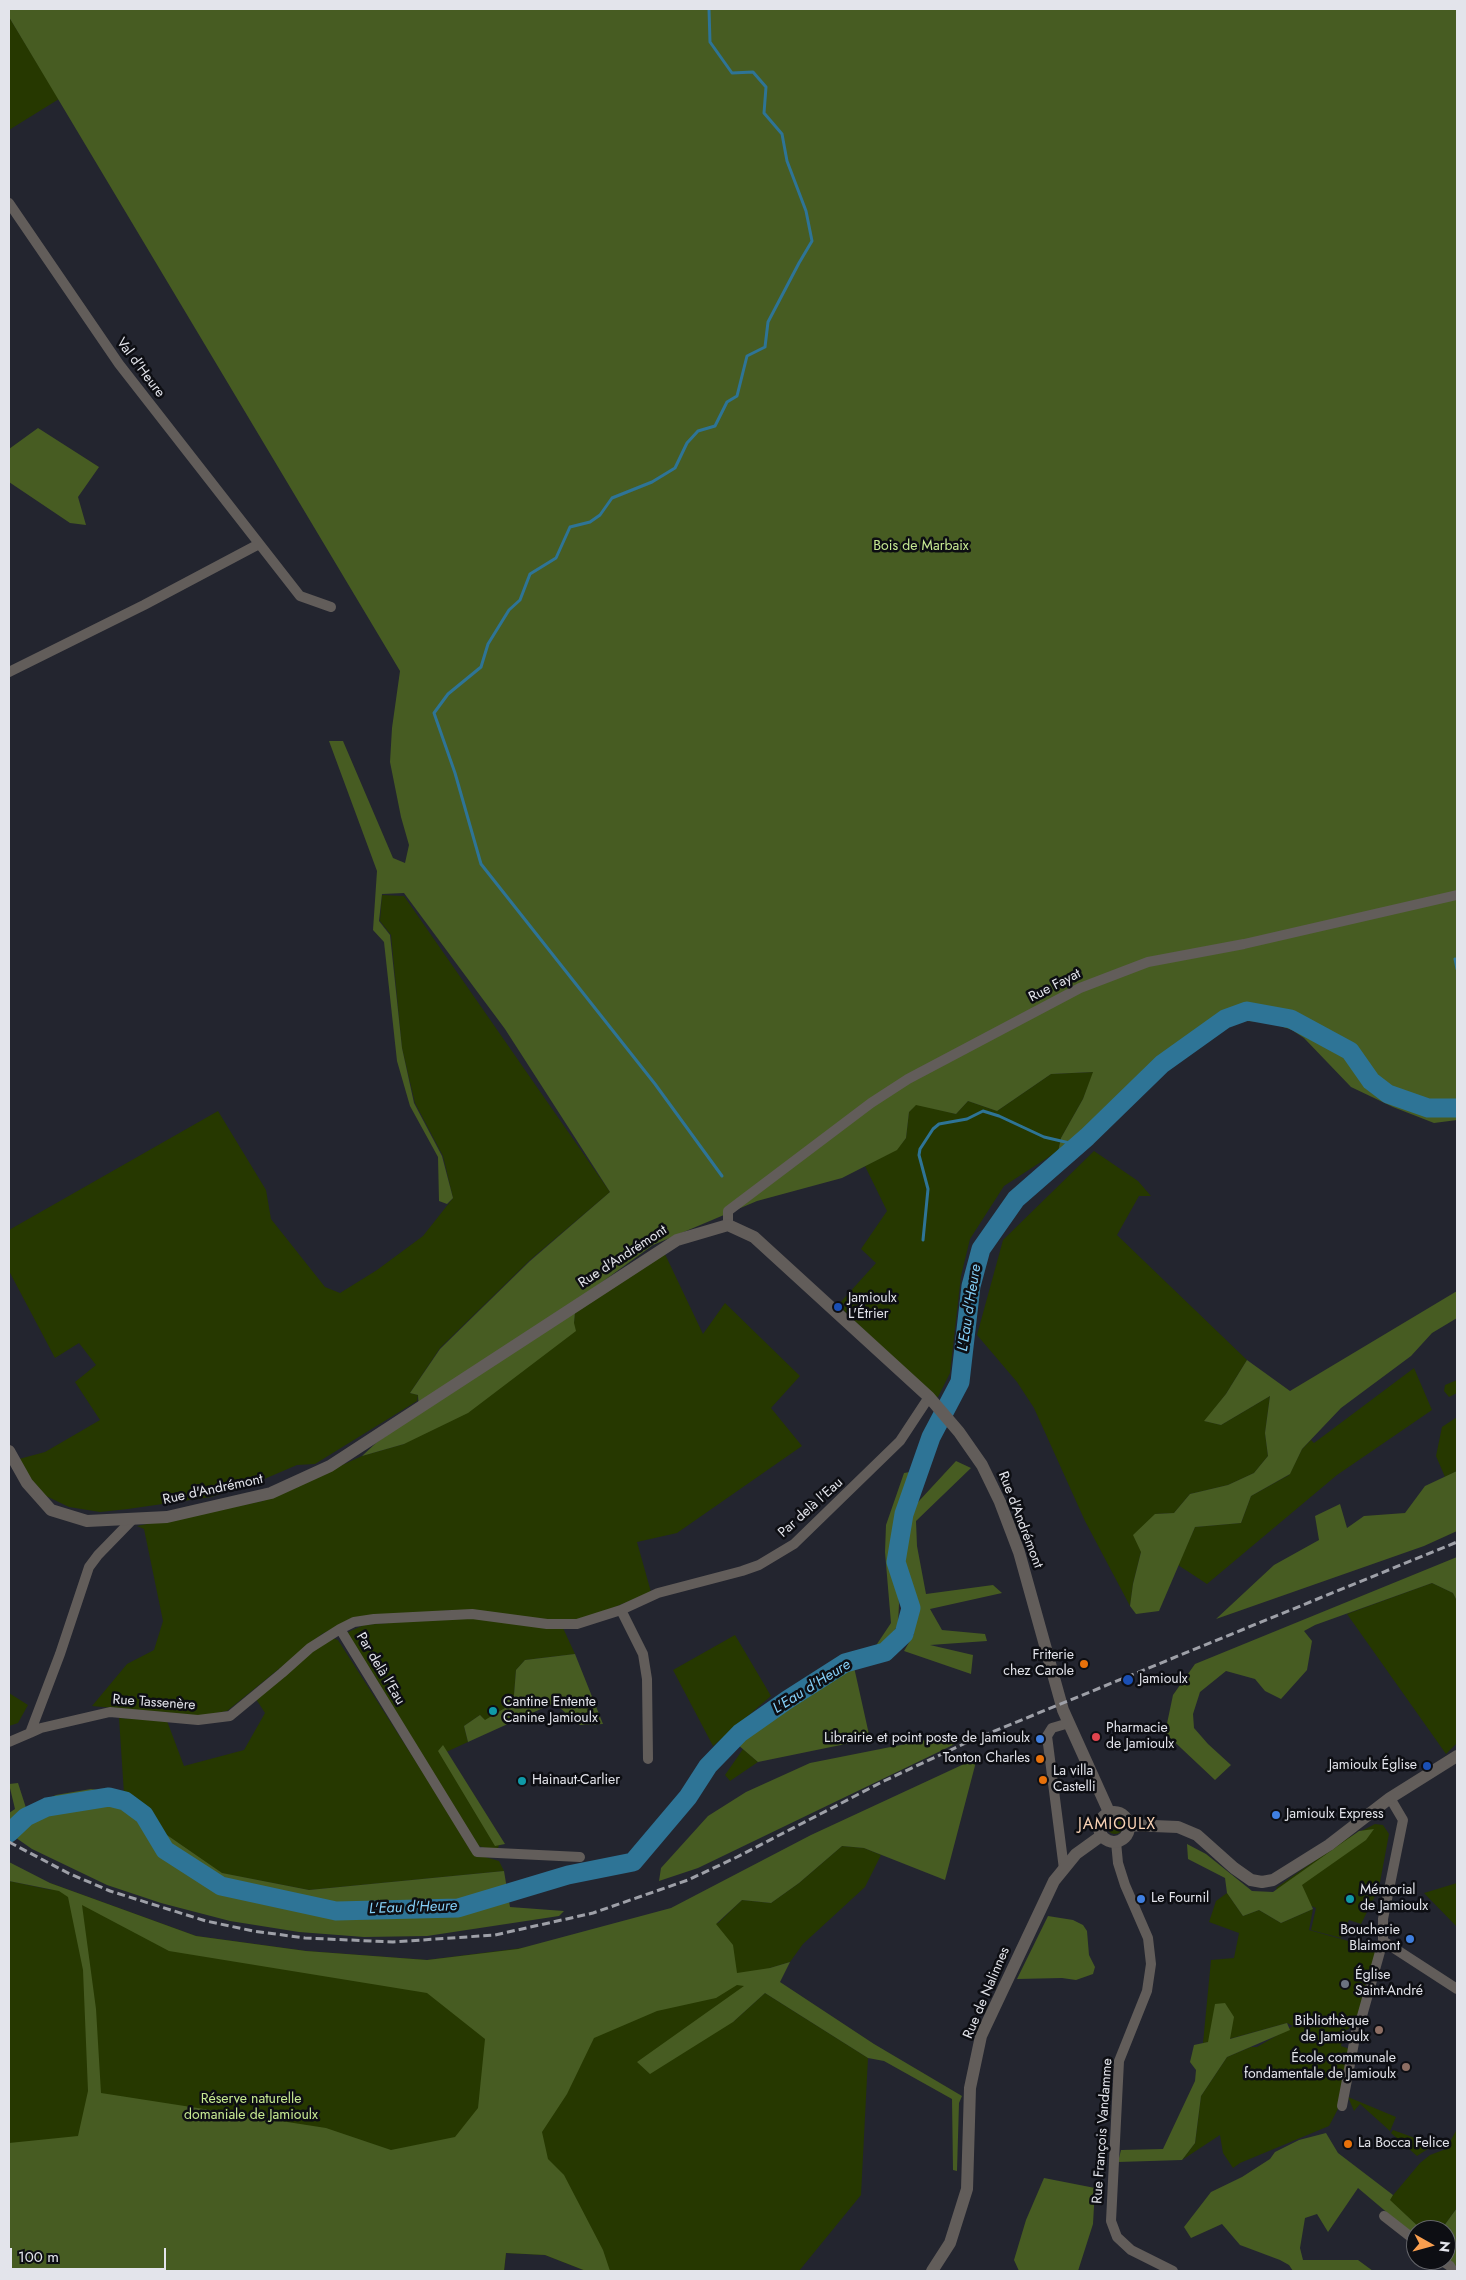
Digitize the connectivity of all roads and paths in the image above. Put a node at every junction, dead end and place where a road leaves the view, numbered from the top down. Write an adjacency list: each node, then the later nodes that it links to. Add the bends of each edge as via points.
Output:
1 (9, 203): 2 (street, Val d'Heure, via 119,364)
2 (259, 544): 3 (street, Val d'Heure, via 300,596); 4 (street)
3 (331, 607)
4 (9, 672)
5 (1457, 895): 6 (street, Rue Fayat, via 1244,944 1148,962 1080,988 908,1078 728,1211)
6 (728, 1225): 7 (street, Rue d'Andrémont, via 754,1237); 9 (street, Rue d'Andrémont, via 677,1240 330,1466 271,1493 167,1517)
7 (931, 1399): 10 (street, Par delà l'Eau, via 900,1442 794,1544 759,1565 658,1593); 12 (street, Rue d'Andrémont, via 960,1432 989,1479 1019,1552)
8 (9, 1451): 9 (street, Rue d'Andrémont, via 27,1482 51,1510 88,1521)
9 (134, 1518): 13 (street, via 89,1567)
10 (621, 1610): 11 (street, Par delà l'Eau, via 577,1624 547,1624 472,1614 374,1619 354,1622); 16 (street, via 643,1654 647,1679)
11 (340, 1630): 13 (street, Rue Tassenère, via 310,1648 230,1716 198,1720 110,1712); 22 (street, Par delà l'Eau, via 477,1852)
12 (1068, 1723): 18 (street, Rue d'Andrémont); 23 (street, via 1052,1728 1047,1736)
13 (30, 1733): 14 (street, Rue Tassenère)
14 (9, 1742)
15 (1457, 1756): 17 (street)
16 (648, 1759)
17 (1390, 1798): 19 (street, via 1329,1845 1273,1880 1262,1882 1251,1880 1234,1868 1197,1835 1178,1827); 24 (street, via 1403,1820 1383,1919)
18 (1109, 1812): 19 (street, via 1125,1816); 20 (street, via 1100,1821 1098,1830)
19 (1128, 1825): 21 (street, via 1125,1838)
20 (1101, 1836): 21 (street); 23 (street, Rue de Nalinnes, via 1076,1854)
21 (1116, 1842): 30 (street, Rue François Vandamme, via 1118,1863 1148,1938 1151,1964 1147,1991 1119,2061 1111,2221 1117,2237 1131,2250)
22 (580, 1857)
23 (1064, 1869): 29 (street, Rue de Nalinnes, via 1054,1881 981,2036 970,2088 967,2189 950,2243)
24 (1384, 1941): 25 (street); 26 (street, via 1357,2027)
25 (1457, 1989)
26 (1342, 2106)
27 (1384, 2216): 28 (street)
28 (1406, 2234)
29 (932, 2271)
30 (1174, 2271)

